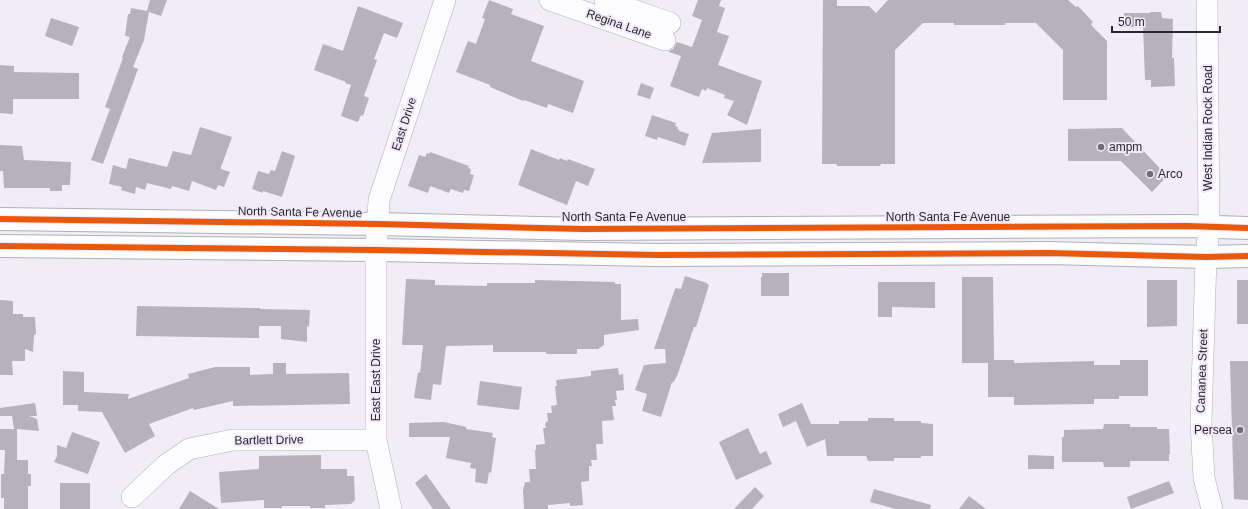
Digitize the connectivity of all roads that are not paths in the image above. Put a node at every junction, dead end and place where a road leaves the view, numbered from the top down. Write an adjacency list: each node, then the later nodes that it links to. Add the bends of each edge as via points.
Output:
1 (445, 0): 6 (street, East Drive, via 379,200)
2 (550, 0): 3 (street, Regina Lane, via 667,31)
3 (605, 0)
4 (1207, 0): 7 (street, West Indian Rock Road)
5 (0, 219): 6 (main road, North Santa Fe Avenue)
6 (378, 224): 7 (main road, North Santa Fe Avenue, via 583,229 1179,226); 10 (street, East Drive)
7 (1209, 228): 8 (main road, North Santa Fe Avenue); 11 (street, West Indian Rock Road)
8 (1248, 228)
9 (0, 246): 10 (main road)
10 (376, 250): 11 (main road, via 657,255 1048,253); 13 (street, East East Drive)
11 (1206, 256): 12 (main road); 16 (street, Cananea Street, via 1201,422 1204,478)
12 (1248, 256)
13 (376, 440): 14 (street, Bartlett Drive, via 233,440 189,449 166,464); 15 (street, East East Drive)
14 (132, 497)
15 (391, 509)
16 (1212, 509)

